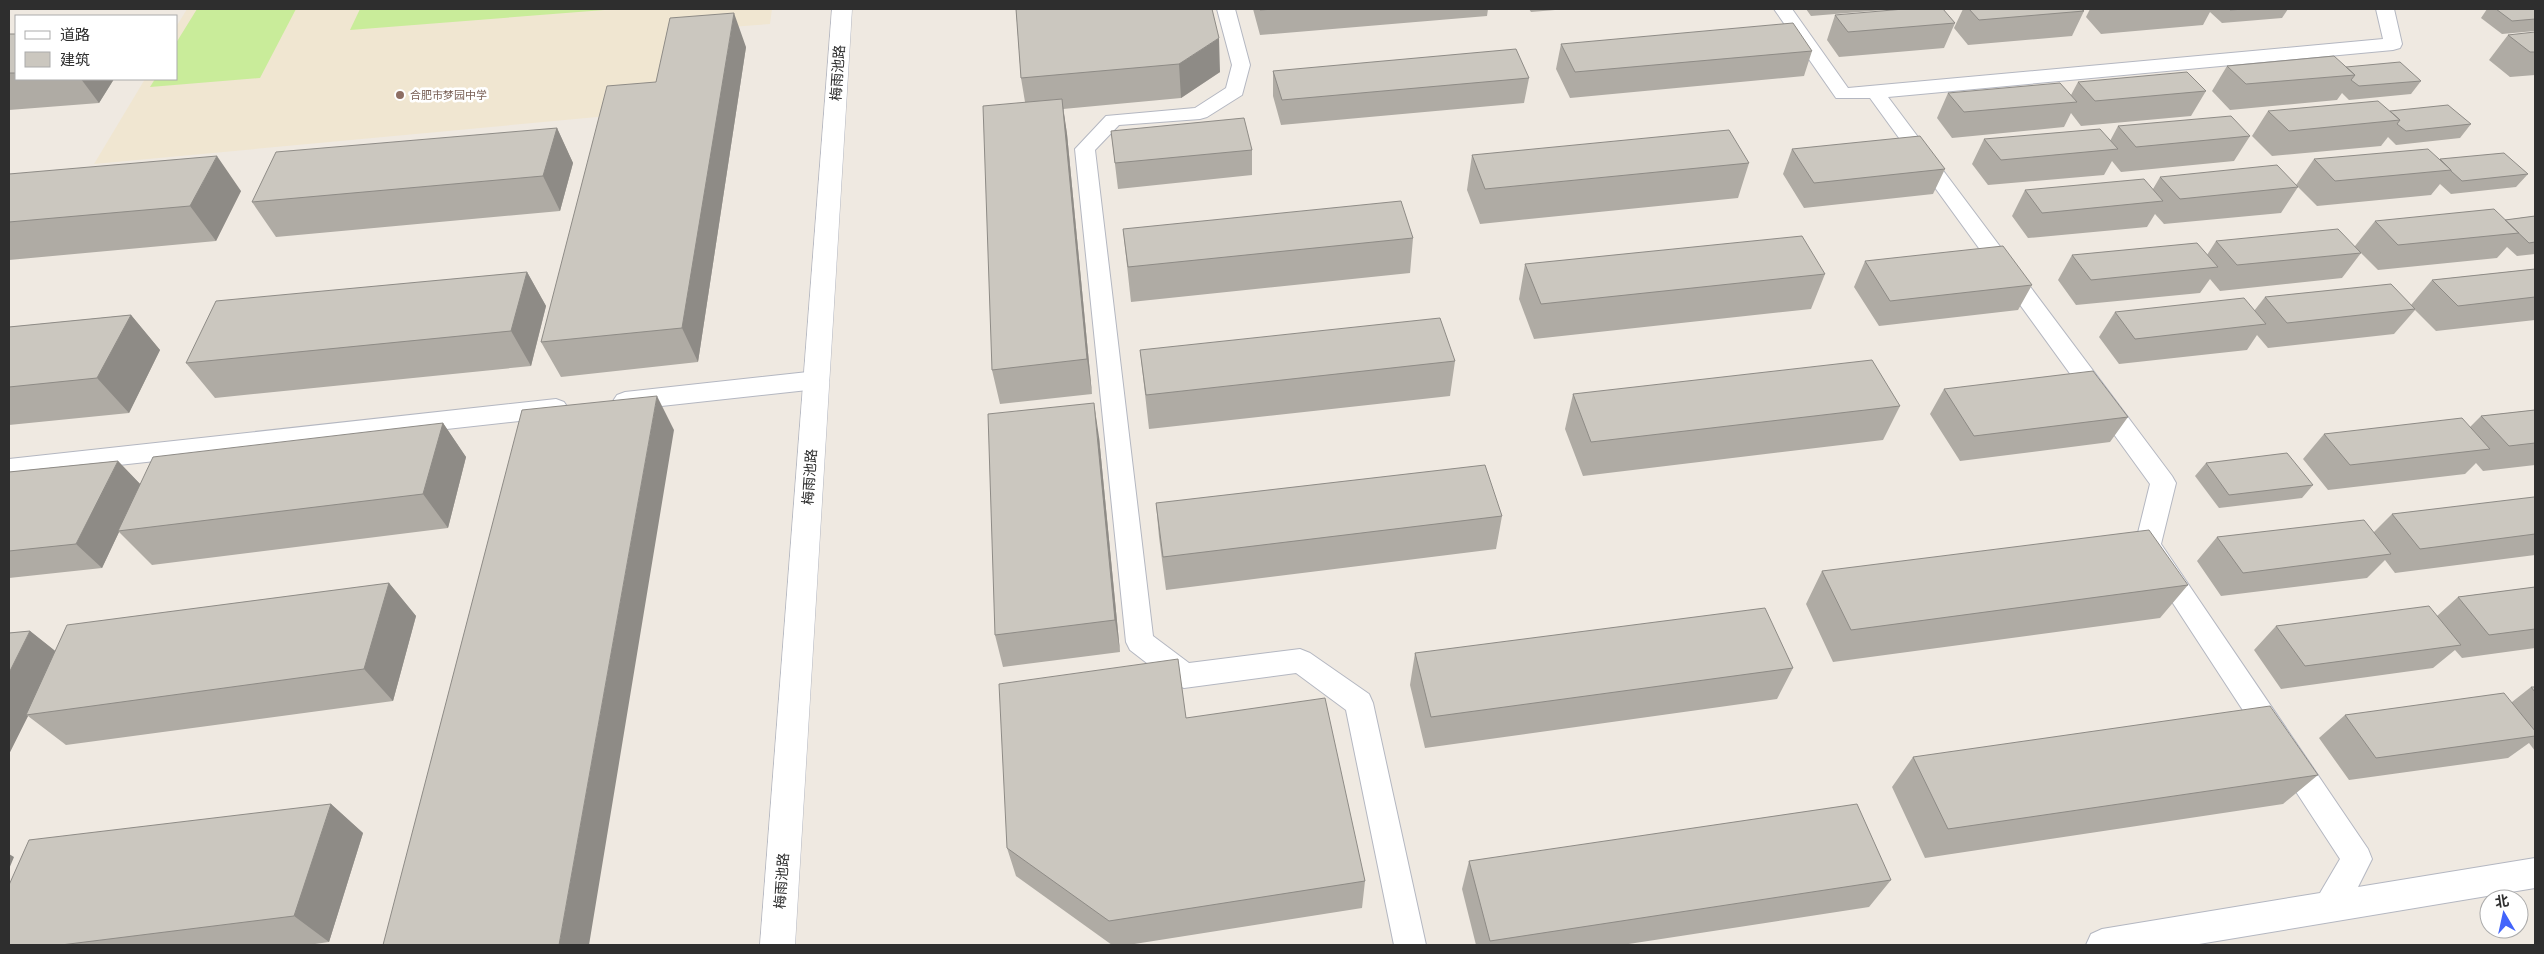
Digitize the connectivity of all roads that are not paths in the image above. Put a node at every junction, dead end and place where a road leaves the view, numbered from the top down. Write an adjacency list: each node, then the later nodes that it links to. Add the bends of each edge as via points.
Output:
1 (842, 9): 6 (street, 梅雨池路)
2 (1226, 9): 11 (lane, via 1241,65 1235,91 1200,112 1113,120 1085,149 1140,642 1184,676 1300,661 1359,703)
3 (1784, 9): 5 (lane, via 1842,94)
4 (2385, 9): 5 (lane, via 2392,44)
5 (1875, 92): 9 (lane, via 2163,483 2148,545 2357,859)
6 (817, 380): 7 (lane); 10 (street, 梅雨池路)
7 (9, 468)
8 (2535, 873): 9 (lane)
9 (2329, 907): 12 (lane)
10 (777, 945)
11 (1410, 945)
12 (2102, 945)

